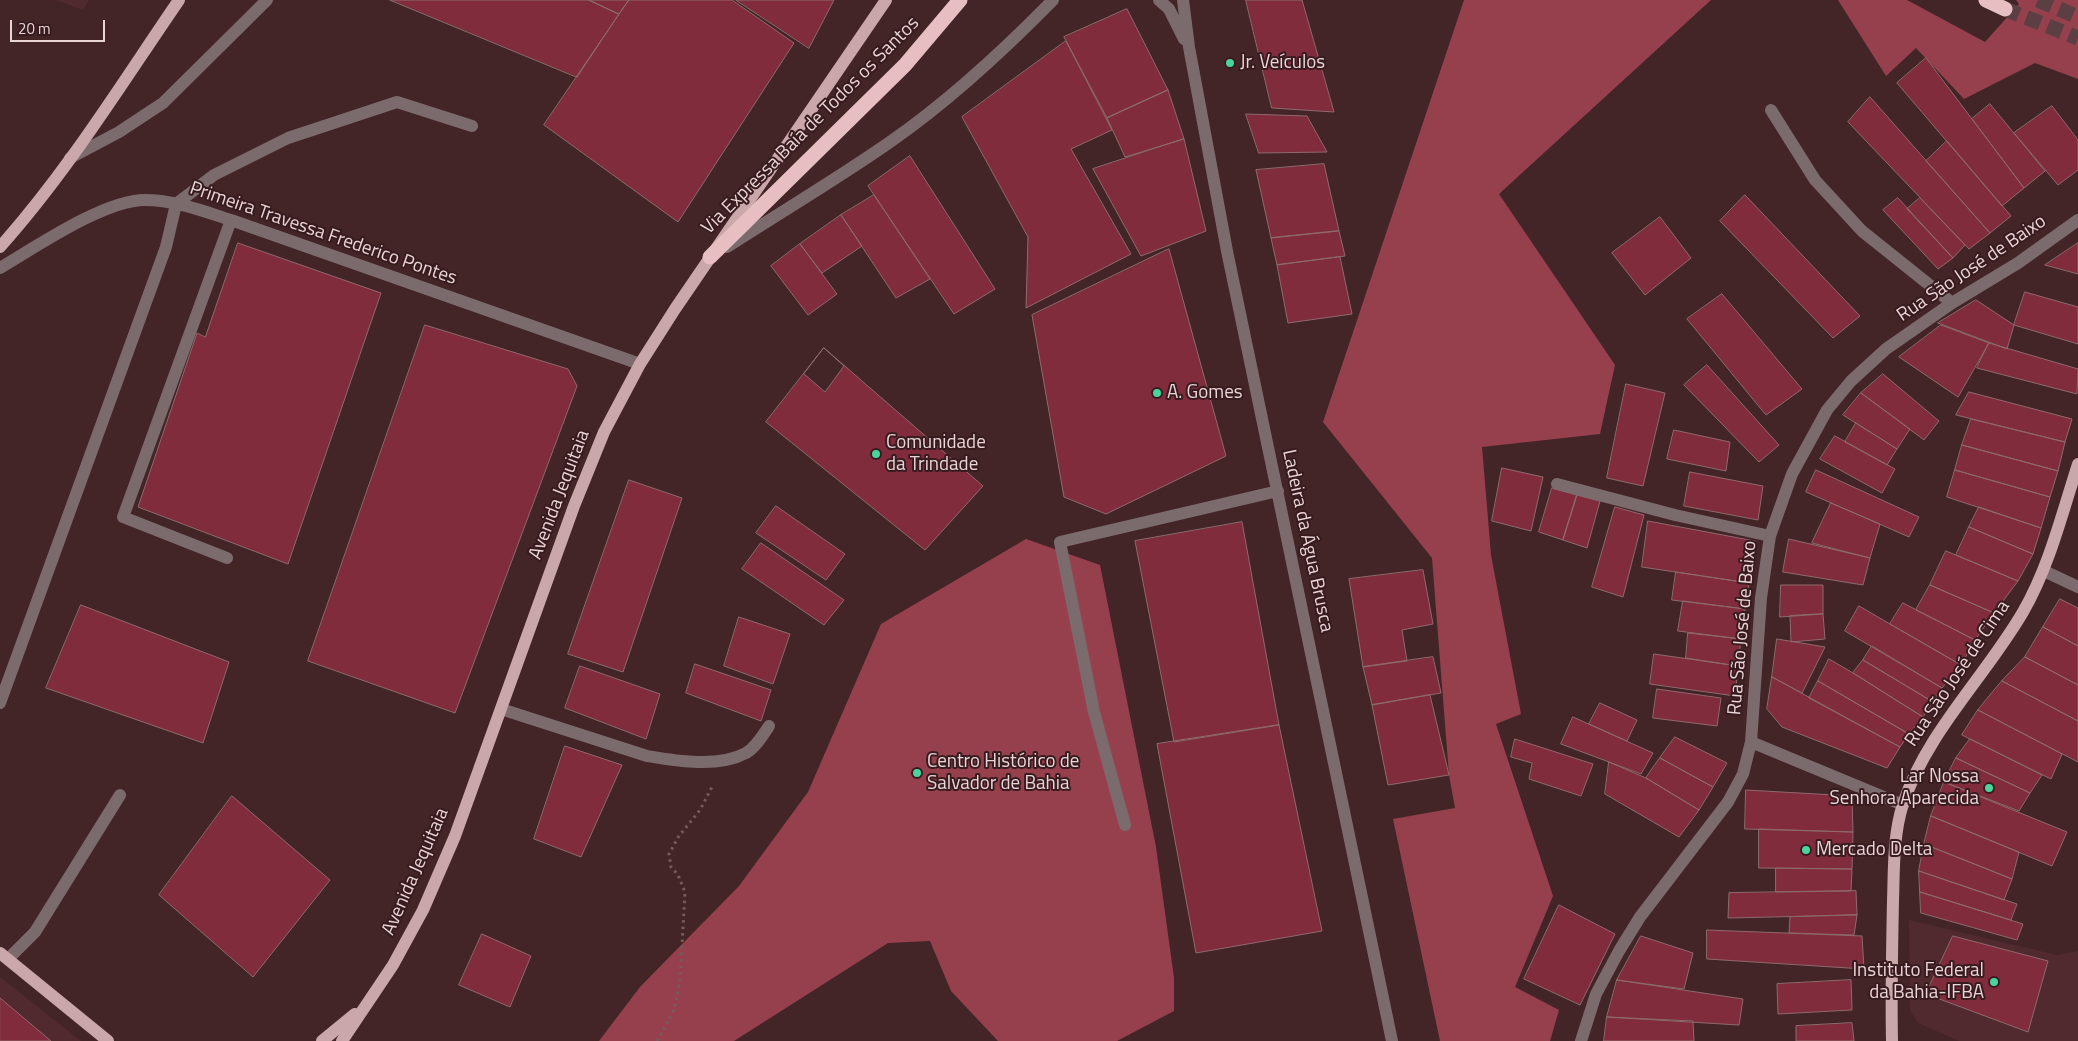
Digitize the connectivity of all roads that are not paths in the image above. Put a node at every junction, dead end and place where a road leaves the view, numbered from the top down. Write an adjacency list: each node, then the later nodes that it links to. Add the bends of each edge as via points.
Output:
1 (179, 0): 13 (main road)
2 (267, 0): 13 (street, via 163,102 119,132)
3 (886, 0): 18 (main road, Avenida Jequitaia)
4 (960, 0): 18 (highway, Via Expressa Baía de Todos os Santos, via 905,65)
5 (1053, 0): 18 (street, via 987,65 890,143)
6 (1159, 0): 10 (street, Ladeira da Água Brusca, via 1169,9)
7 (1183, 0): 10 (street, Ladeira da Água Brusca)
8 (1986, 0): 9 (highway)
9 (2005, 9)
10 (1189, 48): 24 (street, Ladeira da Água Brusca, via 1227,251)
11 (1770, 110): 20 (street, via 1815,180 1862,231)
12 (472, 126): 14 (street, via 397,102 288,138 214,176)
13 (70, 158): 17 (main road)
14 (176, 204): 15 (street, Primeira Travessa Frederico Pontes); 19 (street, Primeira Travessa Frederico Pontes, via 144,200 112,208 61,232); 29 (street, via 166,247)
15 (231, 220): 21 (street, Primeira Travessa Frederico Pontes); 26 (street, via 123,517)
16 (2078, 220): 20 (street, Rua São José de Baixo, via 2018,263)
17 (0, 247)
18 (710, 257): 21 (main road, Avenida Jequitaia)
19 (0, 268)
20 (1952, 303): 25 (street, Rua São José de Baixo, via 1886,349 1851,381 1827,410 1792,474)
21 (640, 364): 30 (main road, Avenida Jequitaia, via 604,432 585,478)
22 (2078, 464): 27 (main road, Rua São José de Cima)
23 (1557, 484): 25 (street)
24 (1278, 491): 35 (street, via 1060,542 1094,712); 41 (street, Ladeira da Água Brusca)
25 (1770, 536): 32 (street, Rua São José de Baixo, via 1761,598)
26 (227, 558)
27 (2044, 571): 28 (street); 34 (main road, Rua São José de Cima, via 2022,613 1932,743)
28 (2078, 586)
29 (0, 703)
30 (501, 709): 31 (street, via 647,756 696,762 746,753); 37 (main road, Avenida Jequitaia, via 455,836 423,910)
31 (768, 726)
32 (1752, 742): 34 (street); 42 (street, Rua São José de Baixo, via 1743,774 1728,802 1640,917 1619,951 1596,994)
33 (120, 795): 36 (street, via 35,932)
34 (1903, 805): 43 (main road, Rua São José de Cima, via 1895,864)
35 (1125, 825)
36 (4, 956): 38 (main road)
37 (367, 1005): 39 (main road); 40 (main road, Avenida Jequitaia)
38 (108, 1041)
39 (322, 1041)
40 (342, 1041)
41 (1392, 1041)
42 (1581, 1041)
43 (1892, 1041)

